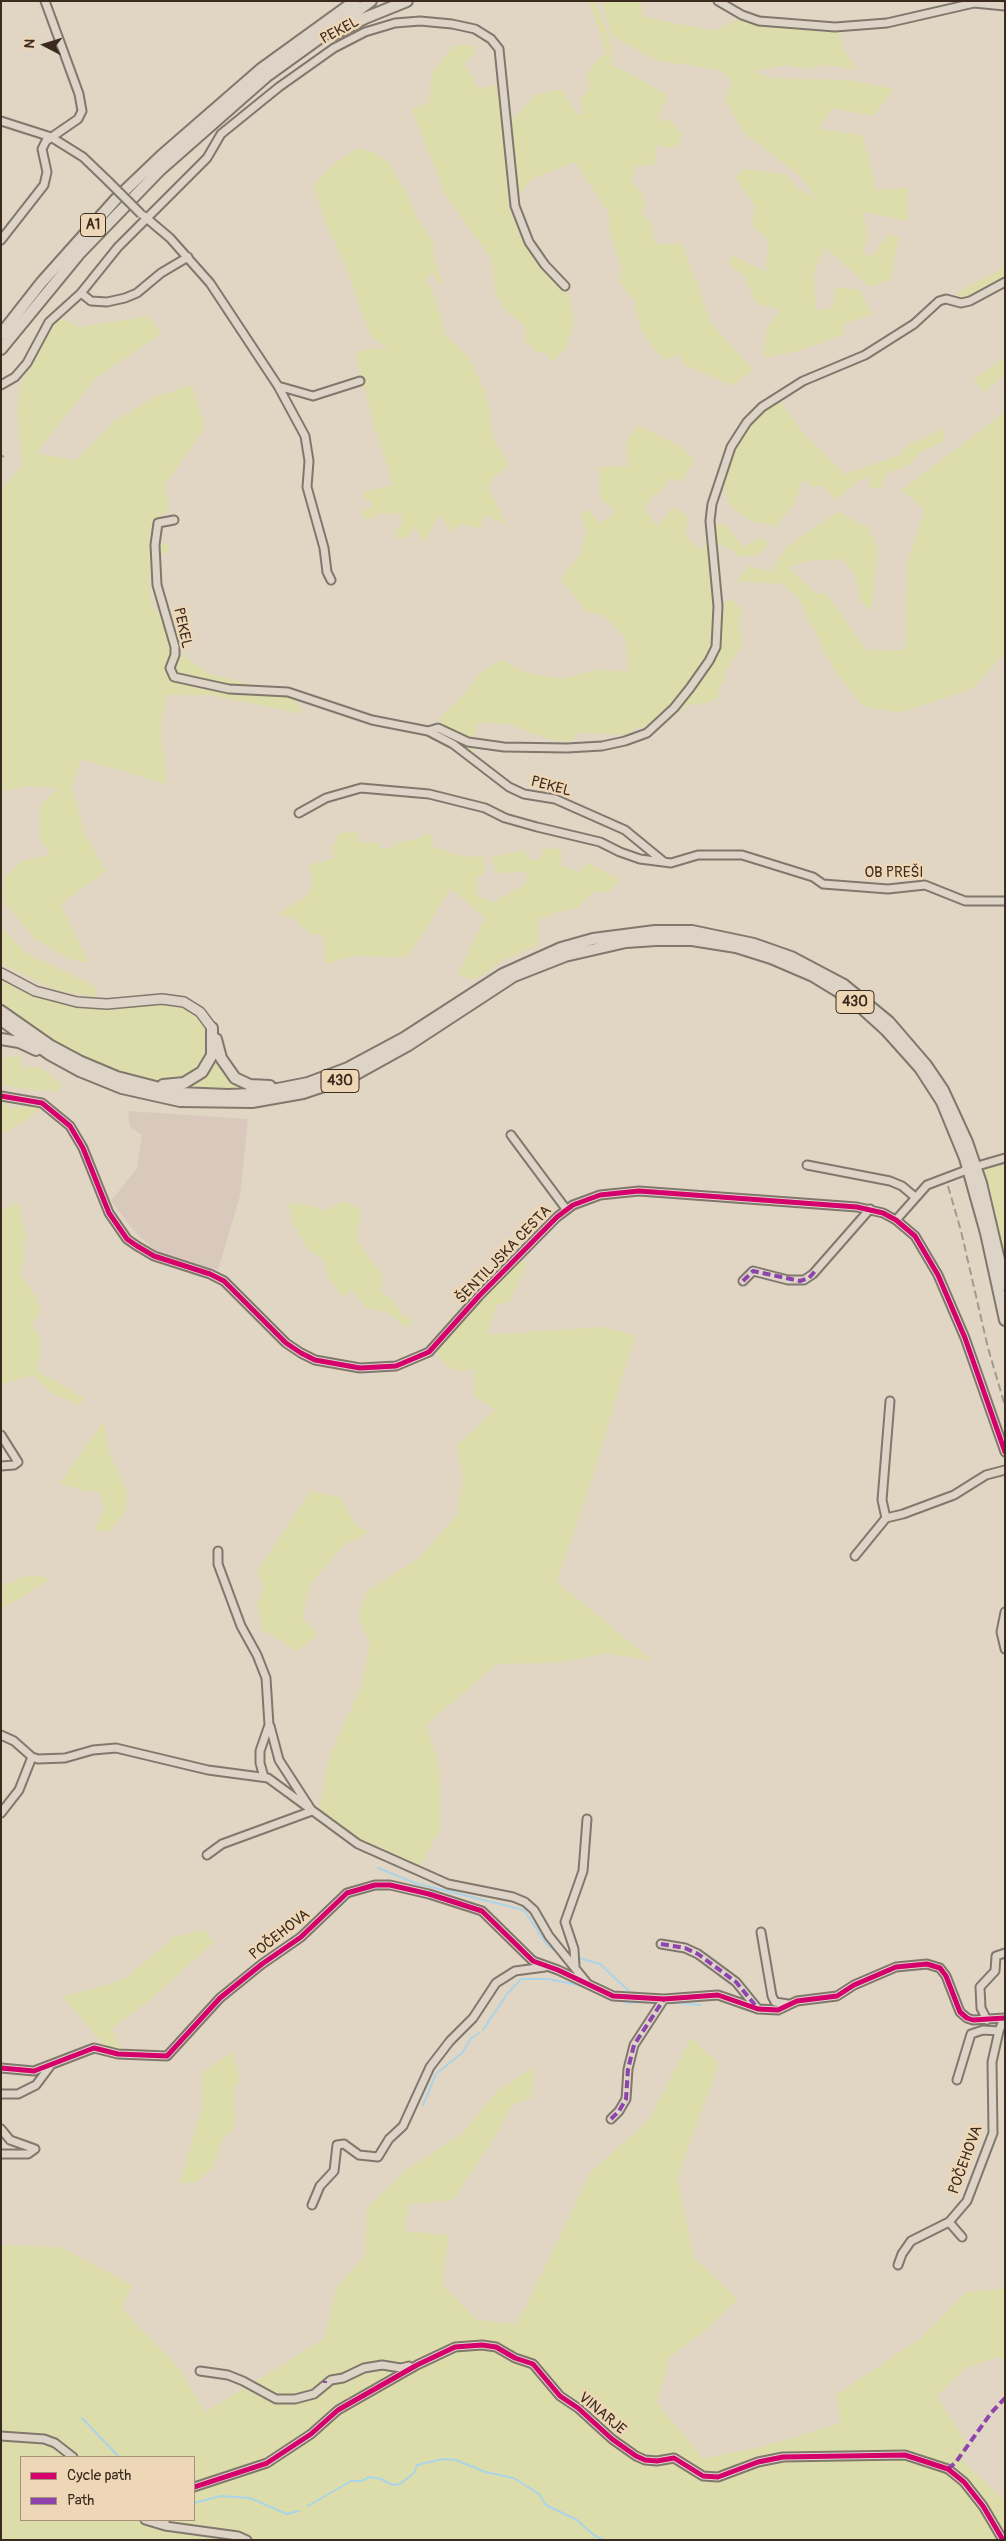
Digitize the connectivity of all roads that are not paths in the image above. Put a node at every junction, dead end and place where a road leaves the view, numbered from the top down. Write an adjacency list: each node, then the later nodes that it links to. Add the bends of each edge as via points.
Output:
1 (45, 1): 11 (street, via 79,94 82,111 78,119)
2 (346, 1): 8 (highway, via 322,18)
3 (355, 1): 8 (highway, A1)
4 (372, 1): 9 (highway, A1)
5 (407, 1): 9 (highway, via 365,18 308,51)
6 (718, 1): 7 (street, via 759,21 835,27 887,23 974,3)
7 (1005, 6)
8 (316, 27): 18 (highway, A1, via 226,97 116,199 41,283)
9 (296, 54): 19 (highway, A1, via 232,104 122,206)
10 (1, 121): 11 (street)
11 (51, 137): 12 (street, bridge, via 83,157); 13 (street, via 42,149 47,172 44,185)
12 (144, 216): 14 (street); 16 (street, PEKEL, via 207,158 221,134 334,48 365,32 395,23 420,20 452,24 482,33 499,49 517,213 529,242); 17 (street, PEKEL)
13 (1, 240)
14 (188, 257): 17 (street, via 125,298 91,301); 22 (street, via 210,283)
15 (1005, 282): 25 (street, via 970,301 939,301 914,324 865,355 803,381 762,407 747,422 731,447 712,504 710,521 718,606 716,647 674,708 647,733 602,746 567,748 504,747 468,742 438,728)
16 (565, 286)
17 (81, 293): 21 (street, PEKEL, via 49,322 27,363 15,377)
18 (1, 334)
19 (1, 349)
20 (360, 381): 22 (street, via 318,396)
21 (1, 385)
22 (278, 386): 24 (street, via 305,436 309,461 307,487)
23 (174, 520): 25 (street, PEKEL, via 158,523 155,545 157,584 175,647 170,668 174,677 229,689 288,692 372,720)
24 (331, 580)
25 (428, 731): 27 (street, PEKEL, via 453,744 524,794 555,798 625,830)
26 (299, 813): 27 (street, via 326,798 361,788 429,794 485,808 505,818 537,827 600,842 640,859)
27 (664, 862): 28 (street, OB PREŠI, via 680,862 698,855 742,855 813,877 824,884 888,889 925,885 965,901)
28 (1005, 901)
29 (1, 973): 32 (main road, via 35,991 77,1002 184,1002 200,1012)
30 (1, 1011): 35 (highway, 430, via 52,1046)
31 (1, 1020): 34 (highway, 430)
32 (212, 1028): 35 (highway, via 212,1055 202,1072 192,1080 173,1085); 36 (highway, via 224,1063 236,1078 257,1086)
33 (1, 1039): 34 (highway, via 19,1042)
34 (49, 1054): 49 (highway, 430, via 80,1071 140,1093 199,1102 252,1102 303,1093 351,1077 407,1046 514,976 565,956 626,942 692,940 736,947 813,976 854,1001 920,1068 957,1134 974,1188)
35 (118, 1077): 36 (highway, 430, via 179,1092 228,1096)
36 (308, 1083): 48 (highway, 430, via 377,1054 504,974 561,948 625,933 692,932 774,950 817,969 844,986 889,1022 926,1064 943,1090 968,1142)
37 (1, 1096): 44 (street, ŠENTILJSKA CESTA, via 42,1104 70,1126 83,1148 109,1213 136,1246 224,1282 286,1343 315,1360 336,1365 383,1368 404,1364 429,1352 479,1296)
38 (511, 1135): 44 (street, ŠENTILJSKA CESTA)
39 (1005, 1158): 41 (street)
40 (807, 1165): 43 (street, via 890,1181)
41 (981, 1165)
42 (964, 1171): 43 (street, via 927,1185)
43 (915, 1197): 46 (street)
44 (566, 1209): 45 (street, ŠENTILJSKA CESTA, via 609,1192 639,1191)
45 (870, 1209): 46 (street, ŠENTILJSKA CESTA); 47 (street, via 813,1274 804,1280 788,1280 753,1271)
46 (896, 1220): 52 (street, ŠENTILJSKA CESTA, via 914,1236 938,1275 965,1338)
47 (743, 1281)
48 (1005, 1285)
49 (1005, 1320)
50 (890, 1402): 55 (street, via 882,1500)
51 (1, 1435): 53 (street, via 18,1462)
52 (1005, 1452)
53 (1, 1466)
54 (1005, 1470): 55 (street, via 986,1474 970,1487 946,1498)
55 (886, 1518): 57 (street)
56 (218, 1551): 60 (street, via 218,1564 241,1626 266,1678)
57 (855, 1556)
58 (1005, 1612): 59 (street, via 1001,1632)
59 (1005, 1649)
60 (269, 1725): 63 (street, via 260,1751); 64 (street, via 279,1760)
61 (1, 1735): 62 (street, via 14,1741)
62 (32, 1757): 63 (street, via 65,1758 116,1748 199,1768); 65 (street, via 19,1790)
63 (264, 1777): 64 (street)
64 (312, 1811): 67 (street, via 222,1844); 71 (street, via 358,1844 448,1884 525,1902)
65 (1, 1813)
66 (587, 1819): 71 (street, via 583,1871 565,1922 574,1949)
67 (208, 1854)
68 (761, 1932): 75 (street, via 772,1996 775,2002)
69 (661, 1944): 76 (street, via 698,1954 736,1982)
70 (1005, 1953): 77 (street, via 996,1956 994,1971 980,1987 981,2008)
71 (575, 1966): 73 (street)
72 (548, 1967): 73 (street); 79 (street, POČEHOVA, via 526,1956 482,1911 390,1885 359,1888 347,1893 301,1938 220,1998 167,2056 118,2054 94,2048); 86 (street, via 515,1971 496,1982 473,2018 430,2066 403,2126 389,2139 378,2157 359,2155 344,2144 336,2145 334,2171 320,2186)
73 (589, 1985): 74 (street, via 613,1996)
74 (664, 1998): 76 (street, via 718,1995); 83 (street, via 638,2038 628,2069 626,2098)
75 (788, 2004): 76 (street, via 778,2010); 77 (street, via 803,1999 837,1996 896,1967 927,1964 940,1968 946,1976 960,2012 973,2020)
76 (758, 2009)
77 (987, 2020): 78 (street)
78 (1002, 2024): 81 (street, via 971,2034); 87 (street, POČEHOVA, via 992,2062 993,2132 967,2201)
79 (57, 2061): 80 (street, POČEHOVA, via 34,2071); 82 (street, POČEHOVA, via 36,2085 18,2094)
80 (1, 2068)
81 (958, 2080)
82 (1, 2094)
83 (611, 2119)
84 (1, 2130): 85 (street, via 10,2140 35,2149 28,2154)
85 (1, 2154)
86 (312, 2205)
87 (949, 2222): 88 (street); 89 (street, POČEHOVA, via 911,2241)
88 (962, 2238)
89 (898, 2265)
90 (417, 2364): 91 (street, via 401,2368 382,2365 364,2368 325,2382 314,2394 295,2399 276,2399 243,2380); 94 (street, VINARJE, via 338,2410 312,2434 267,2463); 98 (street, VINARJE, via 456,2346 496,2347 533,2364 560,2396 636,2456 657,2461 674,2458 703,2476 718,2477 782,2457 905,2454 948,2469 964,2482)
91 (200, 2372)
92 (1, 2436): 93 (street, via 44,2439)
93 (72, 2456)
94 (195, 2488)
95 (152, 2521): 96 (street)
96 (165, 2523): 97 (street)
97 (247, 2540)
98 (1003, 2540)

